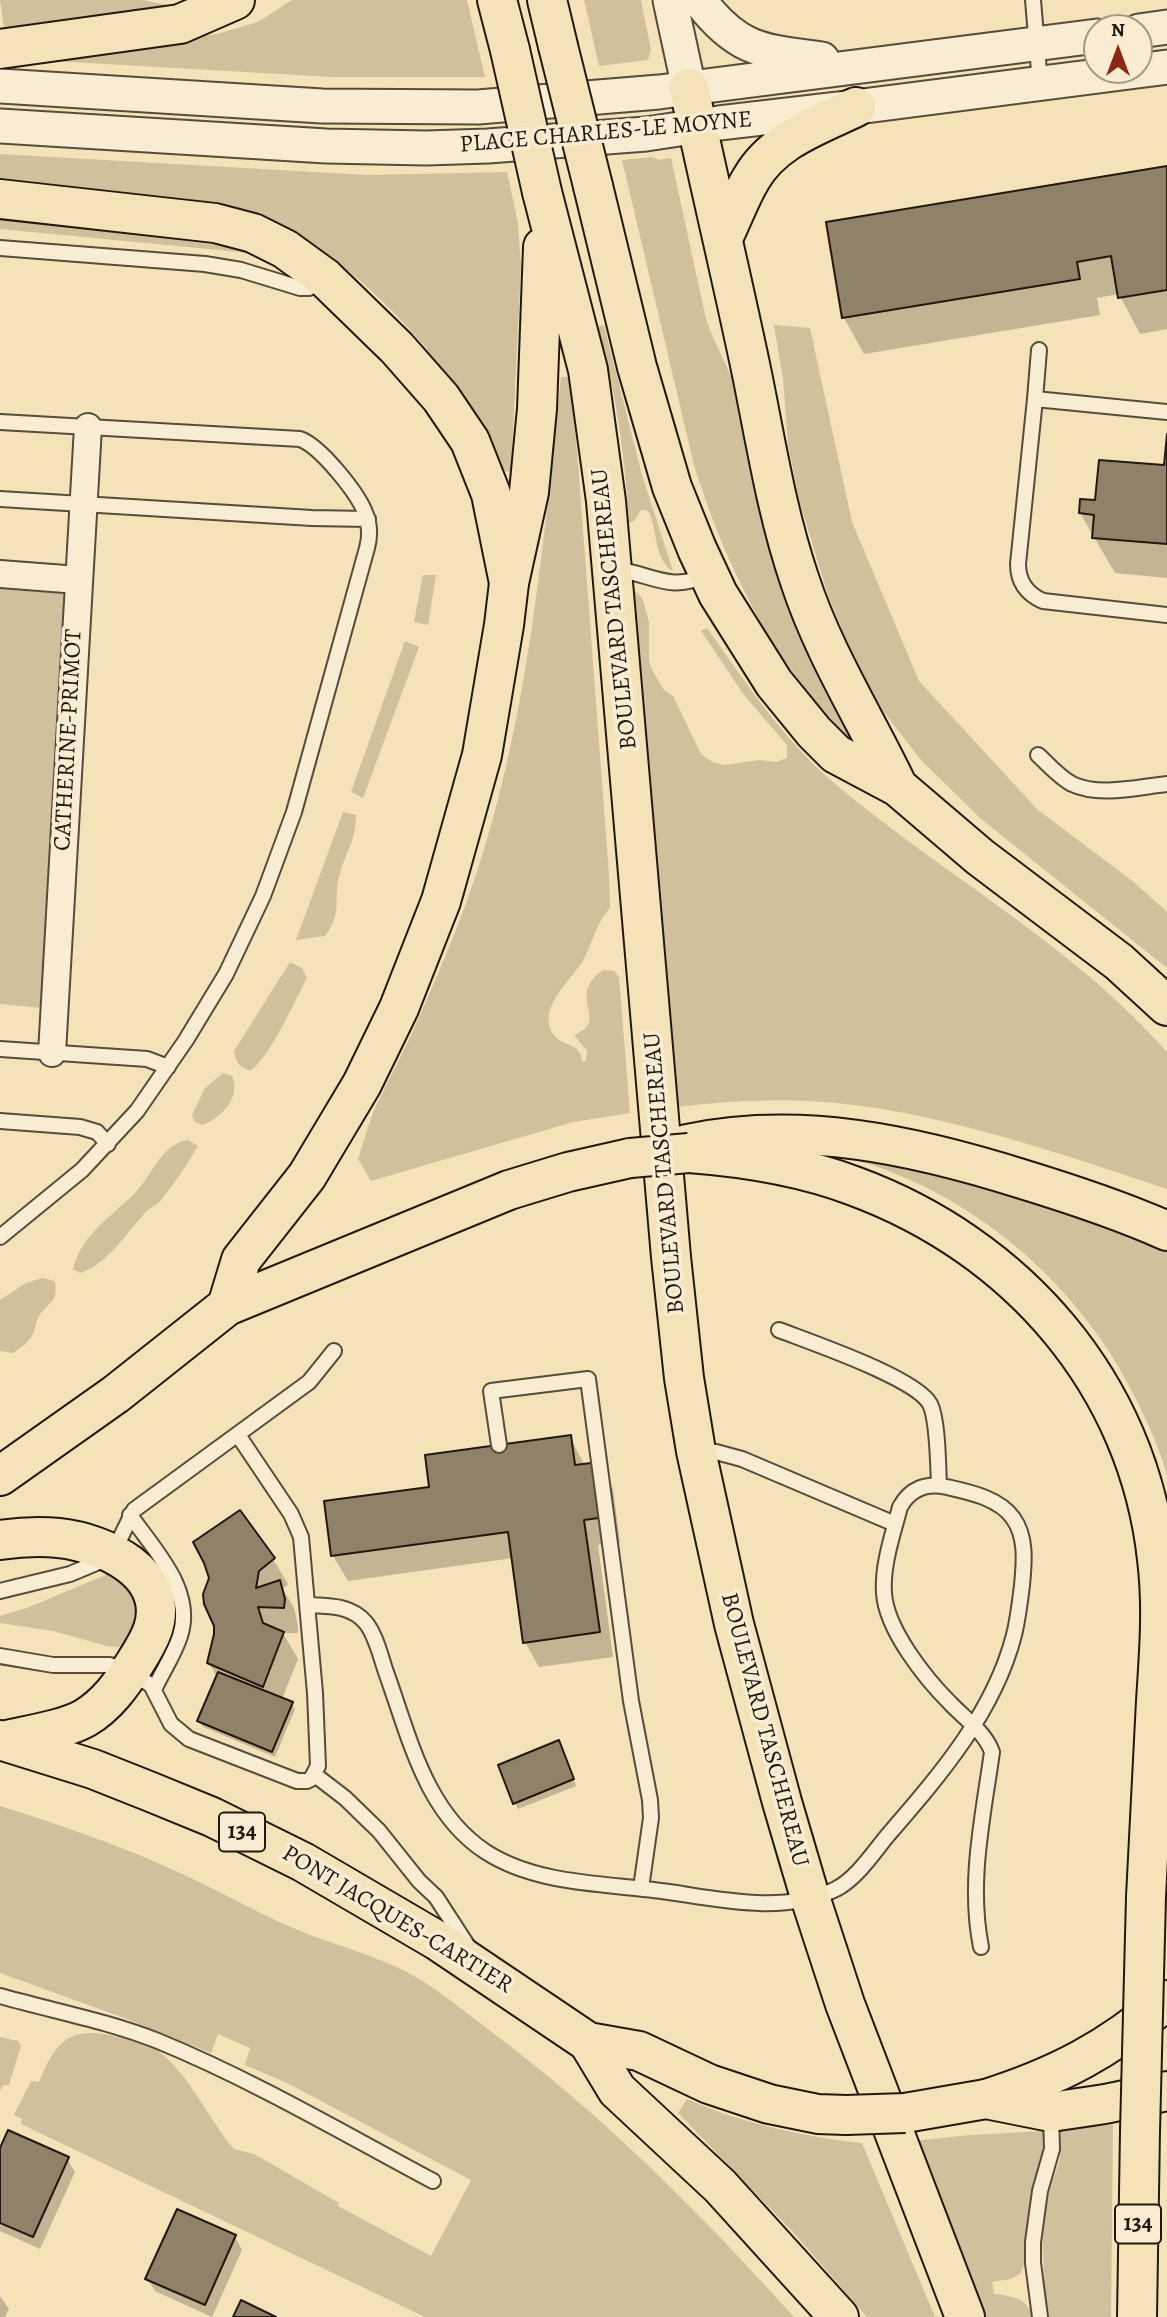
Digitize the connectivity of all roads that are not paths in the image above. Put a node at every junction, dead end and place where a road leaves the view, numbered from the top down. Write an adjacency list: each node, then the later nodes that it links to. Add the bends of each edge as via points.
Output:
1 (497, 0): 18 (main road, BOULEVARD TASCHEREAU, bridge)
2 (547, 0): 32 (main road, bridge, via 652,423 682,514)
3 (670, 0): 14 (street)
4 (699, 0): 10 (street, via 727,32 754,47)
5 (1032, 0): 8 (lane)
6 (229, 1): 9 (main road, via 180,24)
7 (1083, 38): 8 (street, PLACE CHARLES-LE MOYNE)
8 (1035, 44): 10 (street, PLACE CHARLES-LE MOYNE); 12 (lane)
9 (0, 49)
10 (866, 65): 14 (street, PLACE CHARLES-LE MOYNE)
11 (1167, 67): 12 (street, PLACE CHARLES-LE MOYNE)
12 (1040, 83): 15 (street, PLACE CHARLES-LE MOYNE)
13 (0, 86): 14 (street, PLACE CHARLES-LE MOYNE, via 449,108 528,105)
14 (689, 88): 17 (main road)
15 (856, 107): 17 (street, PLACE CHARLES-LE MOYNE); 20 (main road, via 794,136 763,161)
16 (0, 126): 17 (street, PLACE CHARLES-LE MOYNE, via 426,148 563,142)
17 (697, 126): 20 (main road)
18 (542, 192): 31 (main road, BOULEVARD TASCHEREAU, via 588,370); 35 (main road, via 542,301 533,449 529,492)
19 (0, 199): 22 (main road, via 232,226 285,249)
20 (723, 238): 39 (main road, via 770,466 799,578 839,676)
21 (0, 248): 22 (lane, via 205,264 300,288 317,285)
22 (325, 278): 35 (main road, via 397,348 441,398 470,441 491,494)
23 (1040, 350): 24 (lane)
24 (1035, 399): 25 (lane); 36 (lane, via 1018,564 1023,584 1031,595 1044,601)
25 (1167, 412)
26 (0, 422): 27 (lane)
27 (88, 427): 29 (street, CATHERINE-PRIMOT); 30 (lane, via 300,439 327,461)
28 (0, 499): 29 (lane)
29 (83, 504): 30 (lane); 34 (street, CATHERINE-PRIMOT)
30 (368, 519): 43 (lane, via 367,548 279,857 226,974)
31 (613, 569): 32 (lane, via 668,582 693,581); 54 (main road, BOULEVARD TASCHEREAU, via 671,1257)
32 (708, 573): 39 (main road, via 774,683 814,732 836,754)
33 (0, 574): 34 (street)
34 (78, 580): 42 (street, CATHERINE-PRIMOT)
35 (509, 583): 49 (main road, via 482,755 453,863 422,950 344,1118 300,1186 241,1260)
36 (1167, 615)
37 (1038, 755): 38 (lane, via 1076,786 1100,790)
38 (1167, 785)
39 (898, 787): 40 (main road)
40 (1167, 1006)
41 (0, 1049): 42 (lane)
42 (52, 1053): 43 (lane, via 147,1059)
43 (168, 1067): 45 (lane)
44 (0, 1121): 45 (lane, via 80,1127 97,1132)
45 (108, 1144): 48 (lane)
46 (688, 1148): 47 (main road, via 709,1139 778,1134 895,1145 1053,1188); 49 (main road, bridge, via 568,1172 498,1194); 71 (main road, via 833,1179 931,1221 972,1246 1020,1286 1091,1372 1139,1472 1157,1558 1160,1637)
47 (1167, 1231)
48 (0, 1237)
49 (227, 1306): 55 (main road, via 116,1394)
50 (779, 1330): 56 (lane, via 901,1380 921,1393 933,1417)
51 (334, 1351): 52 (lane, via 309,1382)
52 (238, 1436): 57 (lane); 62 (lane, via 298,1529)
53 (499, 1445): 69 (lane, via 491,1391 588,1379 636,1738 650,1800)
54 (696, 1451): 58 (lane, via 742,1459); 70 (main road, BOULEVARD TASCHEREAU, via 734,1624)
55 (0, 1476)
56 (939, 1485): 58 (lane, via 914,1490 905,1498); 65 (lane, via 986,1498 1003,1508 1014,1519 1024,1550 1014,1634 989,1702)
57 (130, 1515): 60 (lane); 64 (lane, via 172,1575 183,1604 180,1635)
58 (895, 1524): 65 (lane, via 884,1584 888,1611 915,1661)
59 (0, 1540): 60 (main road, via 61,1538)
60 (113, 1553): 61 (lane, via 70,1574); 64 (main road, via 143,1576 155,1602)
61 (0, 1591)
62 (308, 1605): 67 (lane); 69 (lane, via 348,1610 366,1624 431,1791 470,1840 506,1863 546,1876)
63 (0, 1656): 64 (lane, via 53,1665 110,1665)
64 (141, 1681): 66 (main road, via 80,1720); 67 (lane, via 171,1724 189,1738 297,1781)
65 (973, 1727): 70 (lane, via 853,1876 840,1887); 72 (lane, via 983,1734 992,1752 976,1871)
66 (1, 1741): 73 (main road, PONT JACQUES-CARTIER / 134, via 93,1769 222,1822 330,1876)
67 (315, 1775): 73 (lane, via 361,1813 436,1897)
68 (1167, 1840): 71 (main road)
69 (640, 1888): 70 (lane, via 750,1902)
70 (810, 1897): 82 (main road, BOULEVARD TASCHEREAU, via 867,2065)
71 (1146, 1897): 84 (main road, 134, bridge)
72 (981, 1948)
73 (483, 1969): 76 (main road, PONT JACQUES-CARTIER / 134)
74 (0, 1996): 80 (lane, via 159,2042)
75 (1167, 2000): 78 (main road, via 1100,2051 1043,2079)
76 (588, 2042): 78 (main road, bridge, via 639,2051 709,2084 806,2112 905,2113); 81 (main road, via 617,2090 734,2201)
77 (1167, 2091): 79 (main road)
78 (986, 2099): 79 (main road)
79 (1051, 2112): 83 (lane, via 1052,2149 1034,2242)
80 (433, 2181)
81 (839, 2317)
82 (965, 2317)
83 (1040, 2317)
84 (1137, 2317)

